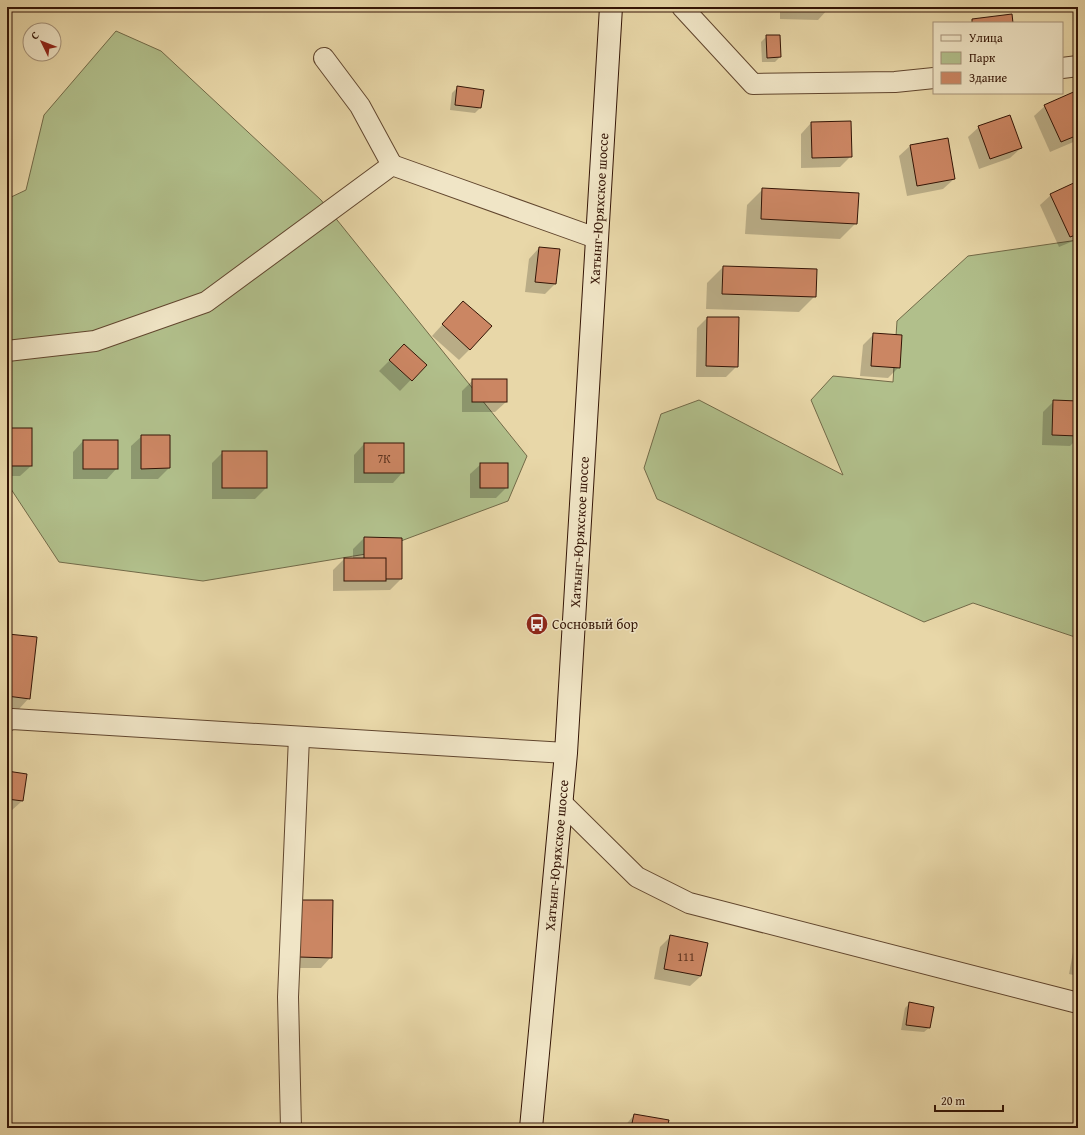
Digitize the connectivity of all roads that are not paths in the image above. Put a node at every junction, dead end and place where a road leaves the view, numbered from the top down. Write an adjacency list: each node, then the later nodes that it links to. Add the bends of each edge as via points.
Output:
1 (611, 7): 8 (main road, Хатынг-Юряхское шоссе)
2 (682, 7): 6 (street, via 753,84 895,82)
3 (324, 58): 7 (street, via 360,106)
4 (1078, 66): 5 (street)
5 (1063, 68)
6 (933, 78)
7 (392, 165): 8 (street); 9 (street, via 206,302 95,341)
8 (596, 238): 12 (main road, Хатынг-Юряхское шоссе)
9 (7, 351)
10 (7, 721): 11 (street)
11 (299, 737): 12 (street); 15 (street, via 288,997)
12 (566, 753): 13 (main road, Хатынг-Юряхское шоссе)
13 (562, 803): 14 (street, via 636,877 689,903); 16 (main road, Хатынг-Юряхское шоссе)
14 (1078, 1004)
15 (291, 1128)
16 (531, 1128)

